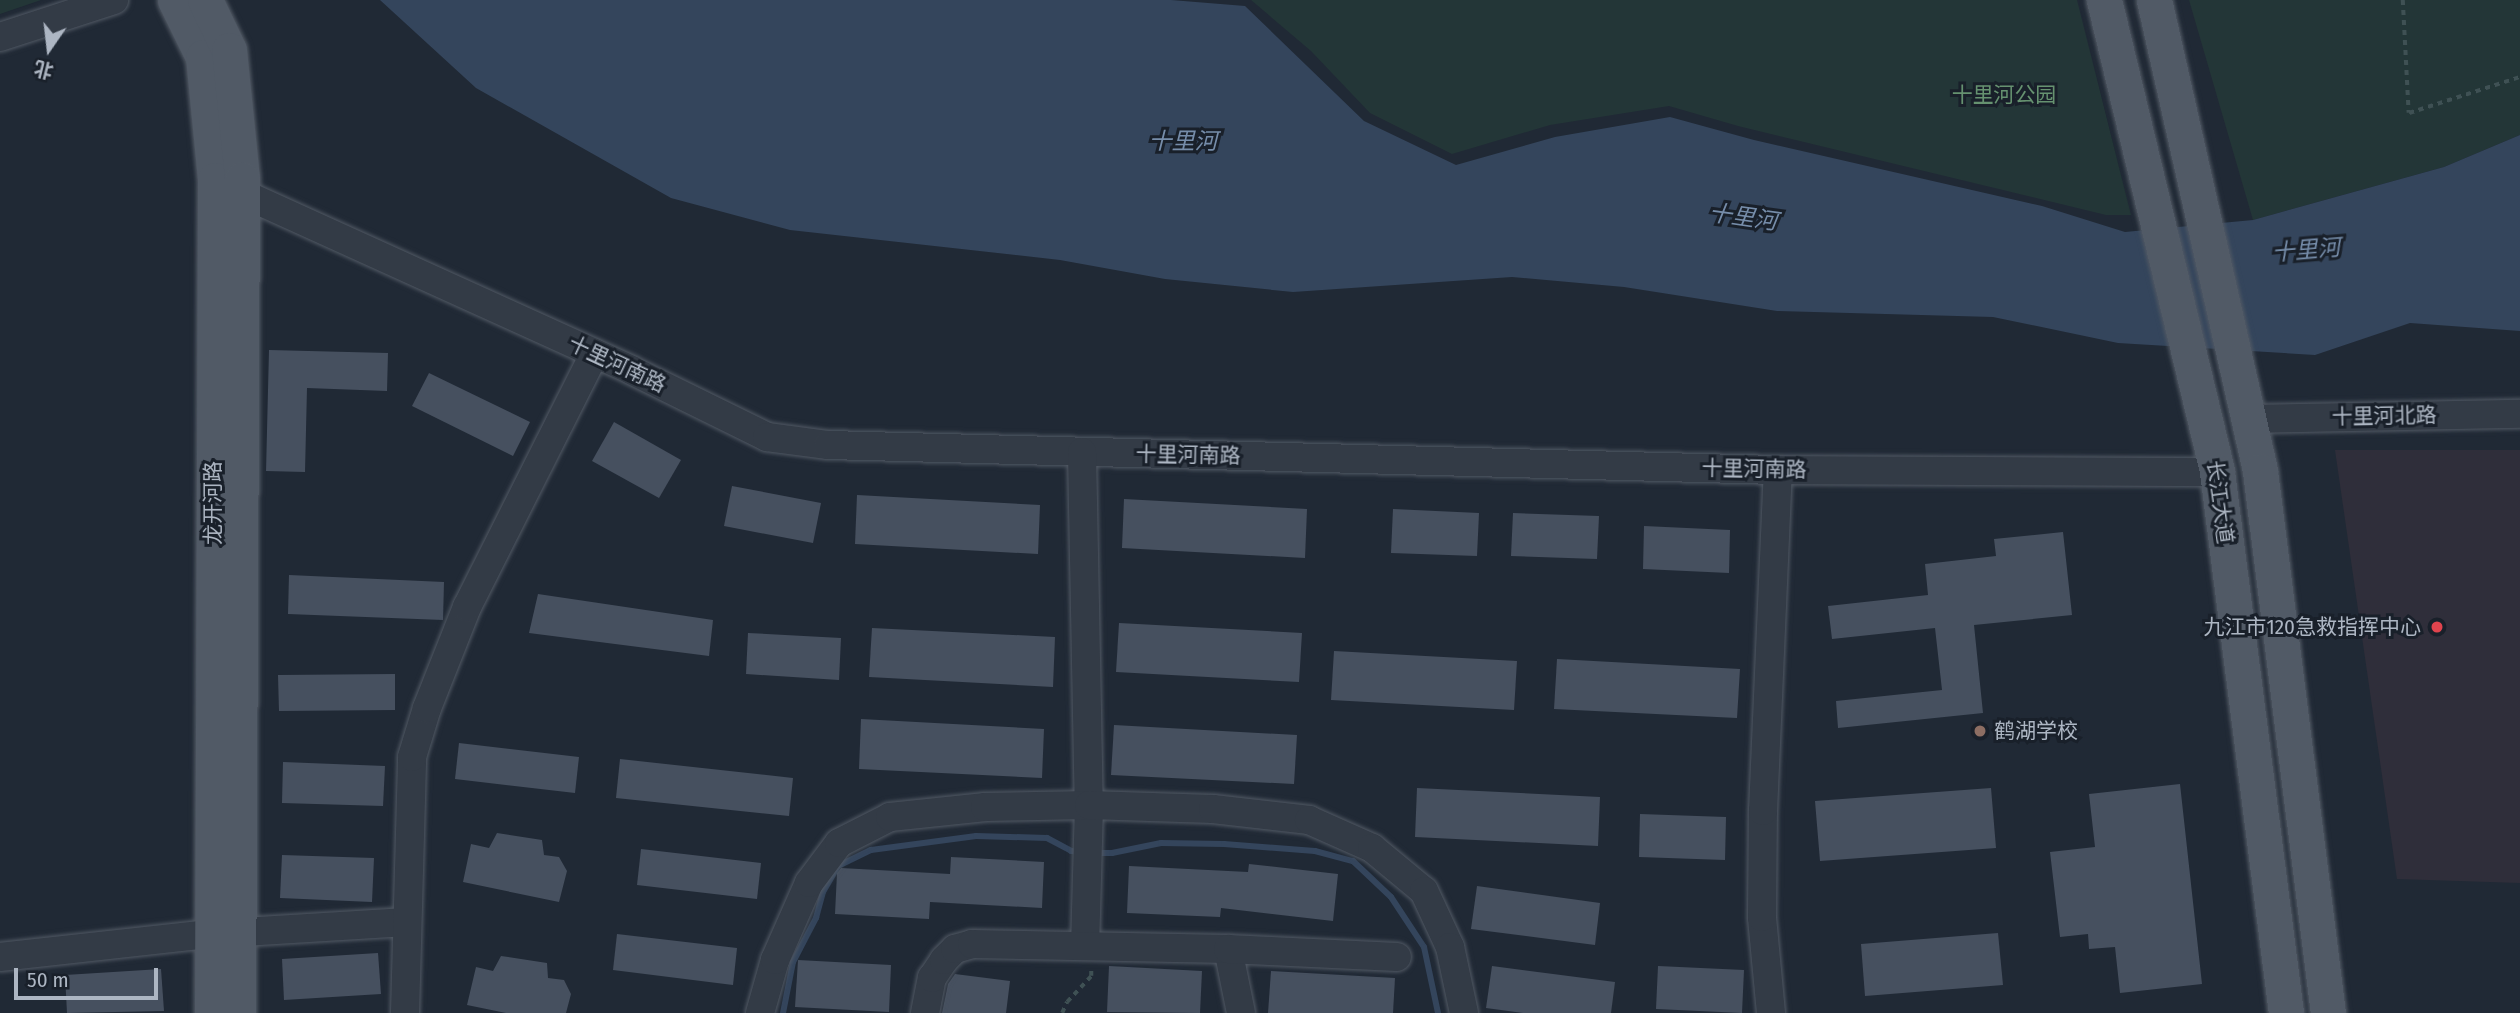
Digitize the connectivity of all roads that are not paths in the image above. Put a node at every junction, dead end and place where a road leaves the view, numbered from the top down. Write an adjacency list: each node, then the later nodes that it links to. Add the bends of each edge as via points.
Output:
1 (114, 0): 6 (street)
2 (175, 0): 7 (main road, 龙开河路, via 203,57)
3 (205, 0): 7 (main road, 龙开河路, via 229,50)
4 (2104, 0): 13 (main road, 长江大道)
5 (2154, 0): 10 (main road, 长江大道)
6 (0, 37)
7 (228, 187): 8 (street, 十里河南路); 16 (main road, 龙开河路)
8 (595, 353): 11 (street, 十里河南路, via 767,437 828,445); 15 (street, via 467,607 427,708 412,757)
9 (2520, 414): 10 (street, 十里河北路)
10 (2249, 419): 30 (main road, 长江大道, via 2260,471)
11 (1082, 452): 12 (street, 十里河南路); 14 (street)
12 (1778, 470): 13 (street, 十里河南路); 28 (street, via 1762,917)
13 (2217, 472): 29 (main road, 长江大道)
14 (1089, 805): 17 (street); 24 (street, via 985,807 890,817 839,843 809,883 775,960); 27 (street, via 1213,809 1309,820 1372,848 1424,891 1450,947)
15 (407, 922): 16 (street); 23 (street)
16 (223, 934): 19 (street); 21 (main road, 龙开河路); 22 (main road, 龙开河路)
17 (1085, 945): 18 (street); 25 (street, via 972,944 955,949 932,978)
18 (1228, 949): 20 (street); 26 (street)
19 (0, 957)
20 (1397, 957)
21 (212, 1013)
22 (238, 1013)
23 (405, 1013)
24 (760, 1013)
25 (925, 1013)
26 (1241, 1013)
27 (1464, 1013)
28 (1771, 1013)
29 (2286, 1013)
30 (2328, 1013)

